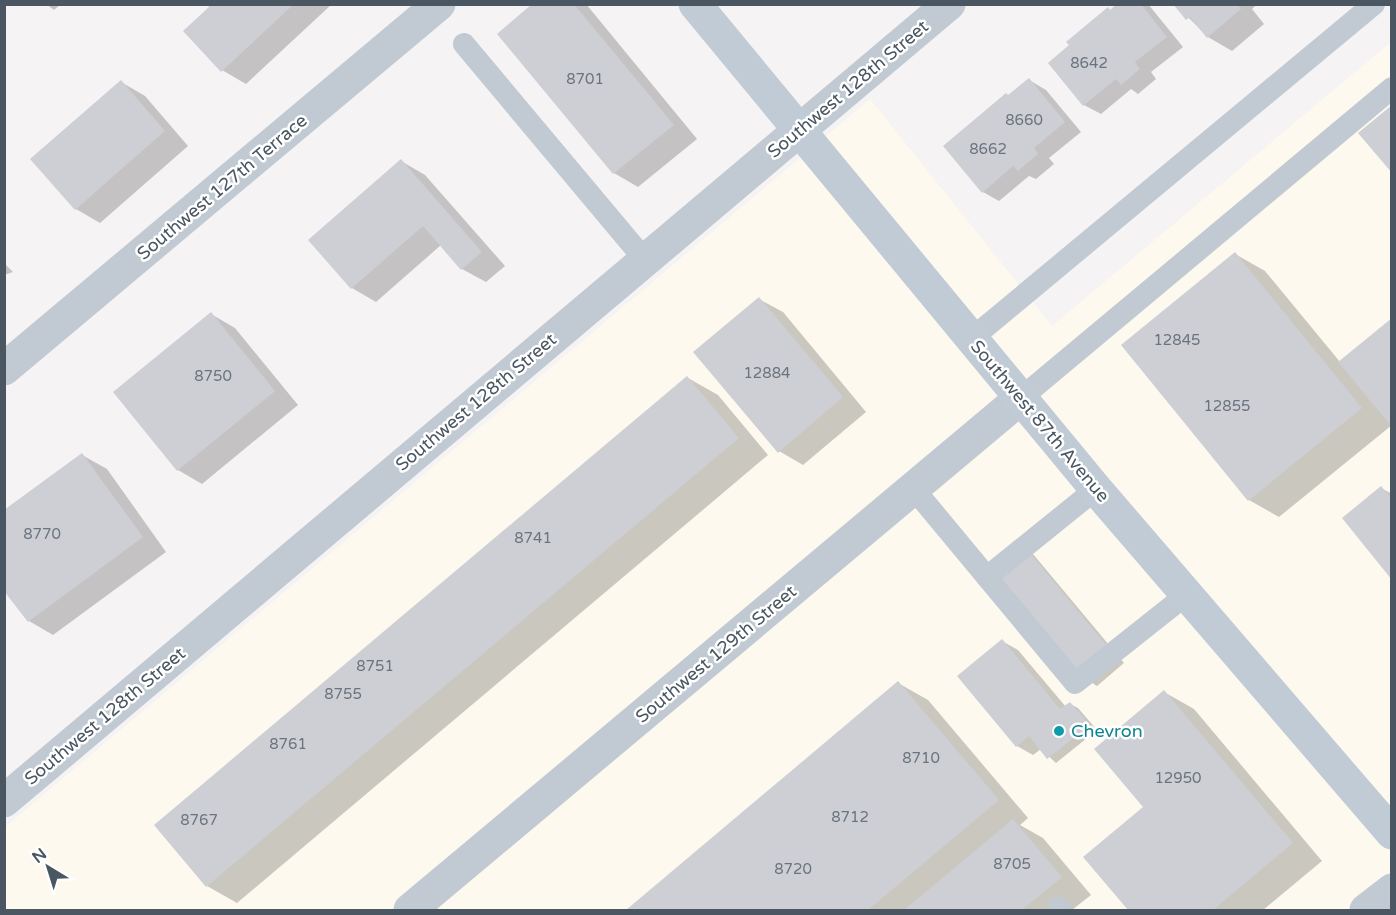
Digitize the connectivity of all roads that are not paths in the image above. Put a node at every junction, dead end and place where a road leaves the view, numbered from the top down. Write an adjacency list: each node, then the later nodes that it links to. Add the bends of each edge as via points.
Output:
1 (439, 4): 10 (street, Southwest 127th Terrace)
2 (695, 4): 7 (main road, Southwest 87th Avenue)
3 (949, 4): 7 (street, Southwest 128th Street)
4 (1374, 4): 9 (lane)
5 (464, 44): 8 (lane)
6 (1392, 88): 11 (lane)
7 (797, 131): 8 (street, Southwest 128th Street); 9 (main road, Southwest 87th Avenue)
8 (645, 260): 16 (street, Southwest 128th Street)
9 (971, 339): 11 (main road, Southwest 87th Avenue)
10 (4, 369)
11 (1021, 398): 12 (street, Southwest 129th Street); 13 (main road, Southwest 87th Avenue)
12 (913, 488): 14 (lane); 19 (street, Southwest 129th Street)
13 (1096, 489): 14 (lane); 15 (main road, Southwest 87th Avenue)
14 (987, 577): 15 (lane, via 1075,683)
15 (1186, 595): 17 (main road, Southwest 87th Avenue)
16 (4, 801)
17 (1392, 833)
18 (1392, 890): 20 (street)
19 (410, 910)
20 (1366, 910)

